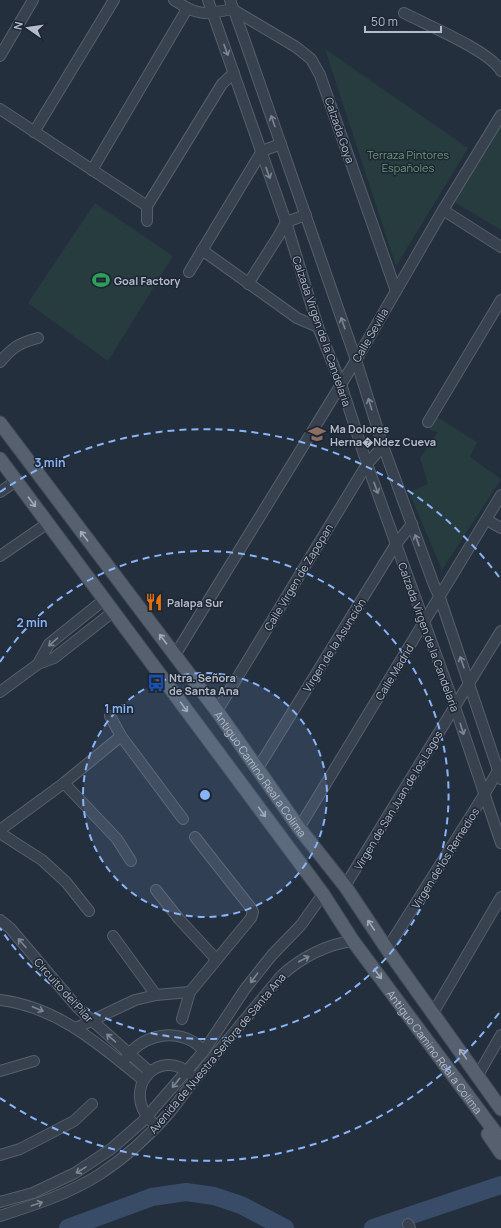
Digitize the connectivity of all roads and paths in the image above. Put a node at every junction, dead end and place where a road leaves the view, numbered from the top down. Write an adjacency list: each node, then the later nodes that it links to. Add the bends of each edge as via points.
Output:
1 (33, 0): 9 (street)
2 (114, 0): 14 (street)
3 (174, 0): 6 (street)
4 (208, 0): 7 (street, Calzada Virgen de la Candelaria)
5 (231, 4): 7 (street); 15 (street, Calzada Virgen de la Candelaria, one-way to 5); 27 (street, Calzada Goya, via 311,59 320,75)
6 (187, 9): 7 (street, via 199,13); 17 (street)
7 (212, 13): 11 (street, Calzada Virgen de la Candelaria, one-way to 11)
8 (404, 13): 10 (street, via 474,48)
9 (0, 56)
10 (501, 71)
11 (234, 73): 16 (street, Calzada Virgen de la Candelaria); 18 (street, via 222,84)
12 (0, 109): 14 (street)
13 (500, 118): 19 (street, Calle Sevilla)
14 (34, 132): 17 (street)
15 (281, 144): 16 (street); 20 (street, Calzada Virgen de la Candelaria)
16 (262, 151): 22 (street, Calzada Virgen de la Candelaria, one-way to 22); 24 (street)
17 (92, 170): 18 (street)
18 (147, 206): 21 (street)
19 (443, 210): 23 (street); 27 (street, Calle Sevilla)
20 (306, 215): 22 (street); 31 (street, Calzada Virgen de la Candelaria, one-way to 20)
21 (147, 221)
22 (286, 222): 26 (street); 29 (street, Calzada Virgen de la Candelaria)
23 (501, 247)
24 (202, 250): 25 (street); 26 (street)
25 (189, 272)
26 (248, 284): 29 (street, via 297,318)
27 (396, 291): 31 (street, Calle Sevilla)
28 (501, 300): 34 (street)
29 (318, 327): 33 (street, Calzada Virgen de la Candelaria)
30 (38, 338): 32 (street, via 23,342 10,350)
31 (356, 360): 33 (street, Calle Sevilla); 36 (street, Calzada Virgen de la Candelaria, one-way to 31)
32 (0, 362)
33 (341, 384): 38 (street, Calzada Virgen de la Candelaria); 55 (street, Calle Sevilla)
34 (428, 422)
35 (0, 423): 55 (main road, Antiguo Camino Real a Colima, one-way to 35)
36 (383, 446): 38 (street, Calle Virgen de Zapopan); 44 (street, Calzada Virgen de la Candelaria)
37 (0, 459): 39 (main road, Antiguo Camino Real a Colima)
38 (367, 464): 46 (street, Calzada Virgen de la Candelaria, one-way to 46); 60 (street, Calle Virgen de Zapopan)
39 (16, 481): 40 (street); 43 (main road, Antiguo Camino Real a Colima, one-way to 43)
40 (0, 492)
41 (501, 495): 42 (street, Calle Madrid)
42 (487, 520): 45 (street); 48 (street, Calle Madrid)
43 (48, 523): 47 (street); 49 (main road, Antiguo Camino Real a Colima)
44 (412, 524): 46 (street, Virgen de la Asunción); 48 (street, Calzada Virgen de la Candelaria, one-way to 44)
45 (501, 528)
46 (396, 544): 51 (street, Calzada Virgen de la Candelaria); 63 (street, Virgen de la Asunción)
47 (0, 556)
48 (440, 598): 51 (street, Calle Madrid); 57 (street, Calzada Virgen de la Candelaria, one-way to 48)
49 (105, 599): 50 (main road, Antiguo Camino Real a Colima); 52 (street)
50 (114, 611): 54 (street); 75 (main road, Antiguo Camino Real a Colima, one-way to 75)
51 (424, 623): 59 (street, Calzada Virgen de la Candelaria); 68 (street, Calle Madrid)
52 (69, 629): 54 (street); 56 (street, one-way to 56, via 49,644)
53 (501, 631): 57 (street, Virgen de San Juan de los Lagos)
54 (77, 640): 56 (street, via 54,658)
55 (174, 655): 60 (main road, Antiguo Camino Real a Colima)
56 (38, 664): 58 (street)
57 (469, 683): 59 (street, Virgen de San Juan de los Lagos); 64 (street, Calzada Virgen de la Candelaria)
58 (0, 692)
59 (455, 707): 66 (street, Calzada Virgen de la Candelaria, one-way to 66); 73 (street, Virgen de San Juan de los Lagos)
60 (218, 711): 63 (main road, Antiguo Camino Real a Colima)
61 (110, 716): 62 (street)
62 (121, 736): 65 (street); 67 (street)
63 (258, 768): 68 (main road, Antiguo Camino Real a Colima)
64 (500, 771): 66 (street, Virgen de los Remedios)
65 (64, 783): 69 (street); 72 (street, via 117,839)
66 (484, 795): 71 (street, Calzada Virgen de la Candelaria); 81 (street, Virgen de los Remedios)
67 (183, 819)
68 (299, 828): 73 (main road, Antiguo Camino Real a Colima)
69 (0, 832): 77 (street, via 42,860 66,882)
70 (195, 837): 82 (street, via 253,912 251,918)
71 (501, 843)
72 (131, 861)
73 (346, 886): 81 (main road, Antiguo Camino Real a Colima, one-way to 73)
74 (156, 890): 82 (street)
75 (322, 894): 80 (main road, Antiguo Camino Real a Colima); 86 (street, Avenida de Nuestra Señora de Santa Ana, one-way to 86, via 300,925 259,971)
76 (501, 897): 87 (street)
77 (89, 911)
78 (0, 920): 90 (street, Circuito del Pilar, one-way to 78, via 10,928)
79 (114, 936): 84 (street)
80 (353, 941): 88 (street, Avenida de Nuestra Señora de Santa Ana, one-way to 80, via 289,968 329,946); 97 (main road, Antiguo Camino Real a Colima, one-way to 97)
81 (387, 950): 87 (main road, Antiguo Camino Real a Colima)
82 (216, 959): 83 (street)
83 (190, 992): 84 (street); 89 (street)
84 (156, 995): 90 (street, via 135,1000)
85 (0, 1000): 91 (street, Circuito del Pilar, one-way to 91, via 27,1004)
86 (237, 1003): 88 (street); 93 (street, Avenida de Nuestra Señora de Santa Ana)
87 (433, 1012): 100 (main road, Antiguo Camino Real a Colima, one-way to 87)
88 (250, 1014): 102 (street, Avenida de Nuestra Señora de Santa Ana)
89 (182, 1019)
90 (91, 1020): 91 (street); 94 (street, Circuito del Pilar, one-way to 90)
91 (76, 1028): 96 (street, Circuito del Pilar)
92 (501, 1035): 100 (street)
93 (204, 1051): 94 (street, via 192,1041 179,1037 155,1036); 98 (street, Avenida de Nuestra Señora de Santa Ana)
94 (129, 1053): 96 (street); 101 (street, Circuito del Pilar)
95 (34, 1061): 99 (street)
96 (122, 1063): 101 (street, Circuito del Pilar)
97 (445, 1065): 107 (main road, Antiguo Camino Real a Colima); 108 (main road)
98 (186, 1070): 101 (street, via 169,1064); 102 (street); 105 (street, Avenida de Nuestra Señora de Santa Ana, one-way to 105)
99 (0, 1071)
100 (478, 1075): 104 (main road, Antiguo Camino Real a Colima)
101 (146, 1076): 105 (street, via 140,1090 140,1101)
102 (195, 1079): 106 (street, Avenida de Nuestra Señora de Santa Ana)
103 (92, 1104): 109 (street, via 74,1121 20,1149)
104 (501, 1109)
105 (147, 1117): 106 (street); 110 (street, Avenida de Nuestra Señora de Santa Ana, one-way to 110, via 111,1149 75,1173 33,1192)
106 (156, 1126): 111 (street, Avenida de Nuestra Señora de Santa Ana, one-way to 106, via 42,1202 101,1174 142,1141)
107 (501, 1140)
108 (501, 1153)
109 (0, 1155)
110 (0, 1202)
111 (0, 1216)

